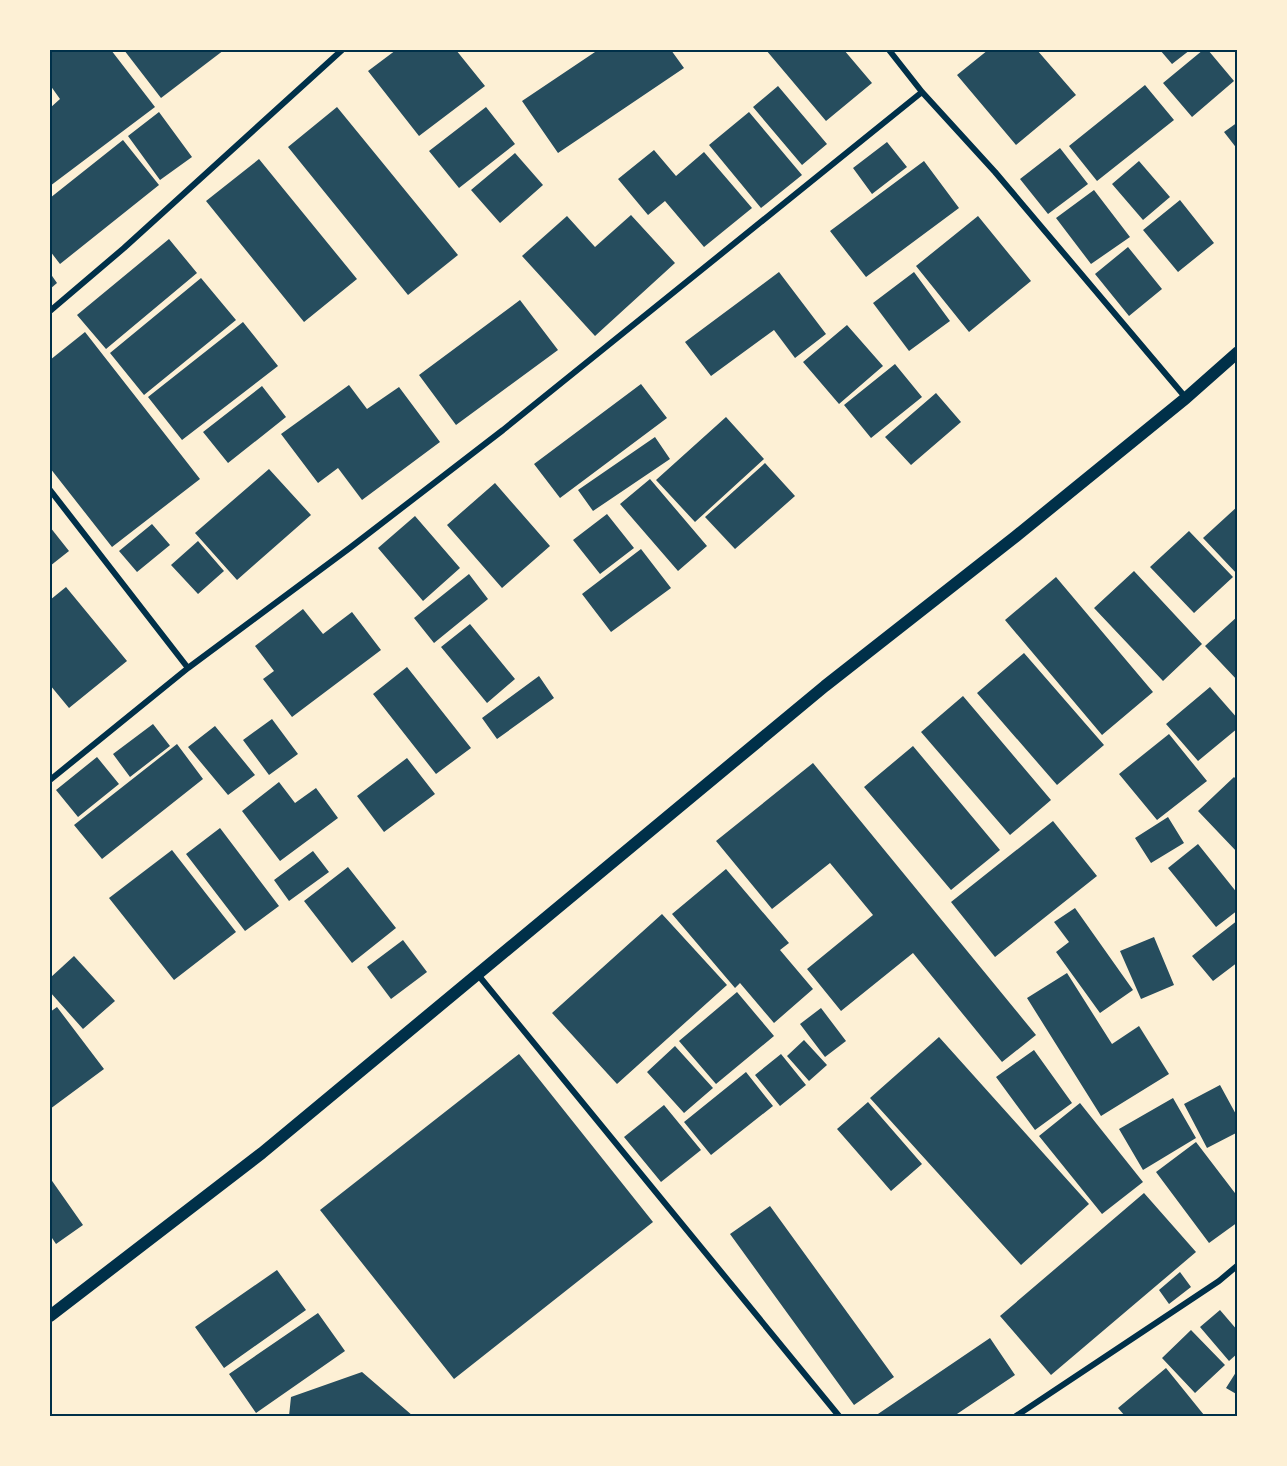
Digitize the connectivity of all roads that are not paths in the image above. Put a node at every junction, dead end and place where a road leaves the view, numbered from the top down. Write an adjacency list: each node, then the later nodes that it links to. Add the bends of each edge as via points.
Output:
1 (342, 50): 4 (street)
2 (890, 50): 3 (street)
3 (921, 92): 6 (street, via 995,172); 8 (street, via 503,430)
4 (50, 311)
5 (1238, 352): 6 (main road)
6 (1186, 398): 10 (main road, via 825,686)
7 (50, 490): 8 (street)
8 (188, 668): 9 (street)
9 (50, 780)
10 (478, 976): 12 (main road, via 262,1153); 13 (street)
11 (1238, 1265): 14 (street)
12 (50, 1316)
13 (839, 1416)
14 (1016, 1416)

